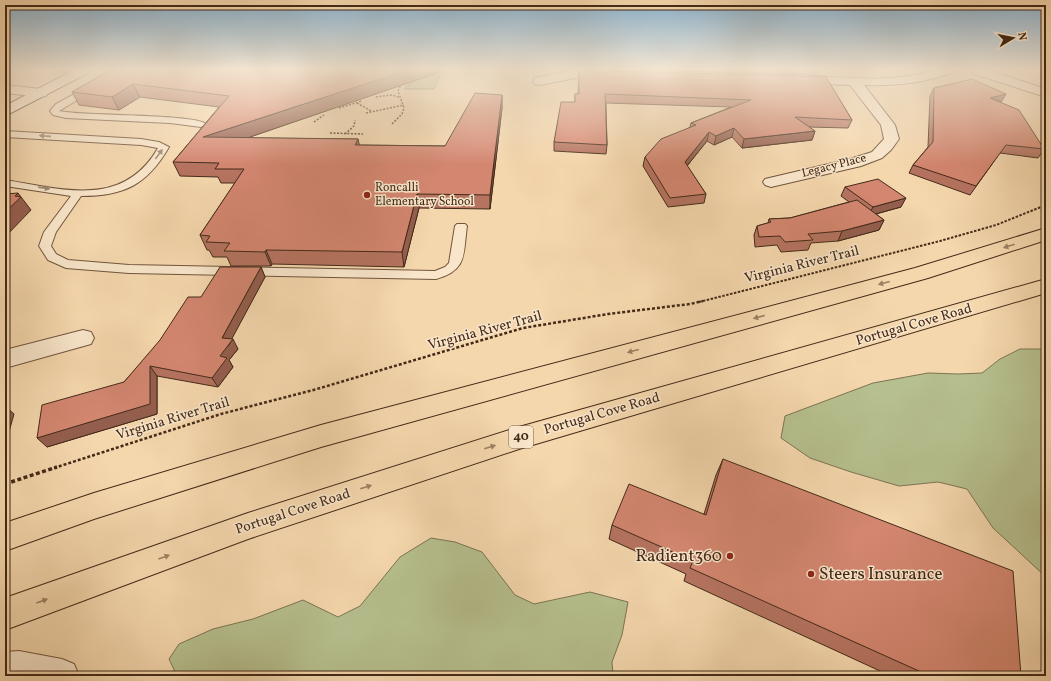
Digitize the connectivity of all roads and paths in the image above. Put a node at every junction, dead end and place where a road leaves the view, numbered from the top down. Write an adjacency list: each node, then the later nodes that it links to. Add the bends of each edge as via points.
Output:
1 (24, 102): 10 (street)
2 (66, 102): 15 (lane, via 54,111 66,115)
3 (360, 102): 6 (path)
4 (403, 102): 7 (path)
5 (870, 102): 21 (street, Legacy Place, via 888,125 892,139 877,155 856,163)
6 (357, 103): 8 (path); 9 (path, via 367,110)
7 (404, 105): 9 (path); 16 (path, via 401,115)
8 (339, 108)
9 (374, 111): 11 (path)
10 (5, 112)
11 (366, 113)
12 (324, 115): 14 (path)
13 (355, 120): 19 (path, via 354,126)
14 (314, 122)
15 (201, 124)
16 (392, 124)
17 (330, 133): 19 (path)
18 (5, 134): 23 (lane, one-way to 18, via 112,190 131,184 141,177 164,147 141,142)
19 (345, 134): 20 (path)
20 (363, 134)
21 (771, 182)
22 (5, 183): 23 (lane, one-way to 23)
23 (78, 193): 25 (lane, via 50,232 45,246 52,257 66,264 129,269 436,275 449,270 455,264)
24 (1046, 205): 30 (path, Virginia River Trail, via 996,225 940,241 690,304 523,328 317,389 221,414)
25 (461, 226)
26 (1046, 234): 31 (main road, one-way to 31, via 921,273 321,436 94,506)
27 (1046, 286): 32 (main road, Portugal Cove Road / 40, one-way to 27, via 248,526 519,438)
28 (83, 338): 29 (street)
29 (5, 359)
30 (5, 484)
31 (5, 537)
32 (5, 614)
33 (5, 669): 34 (street, via 19,668)
34 (62, 676)

